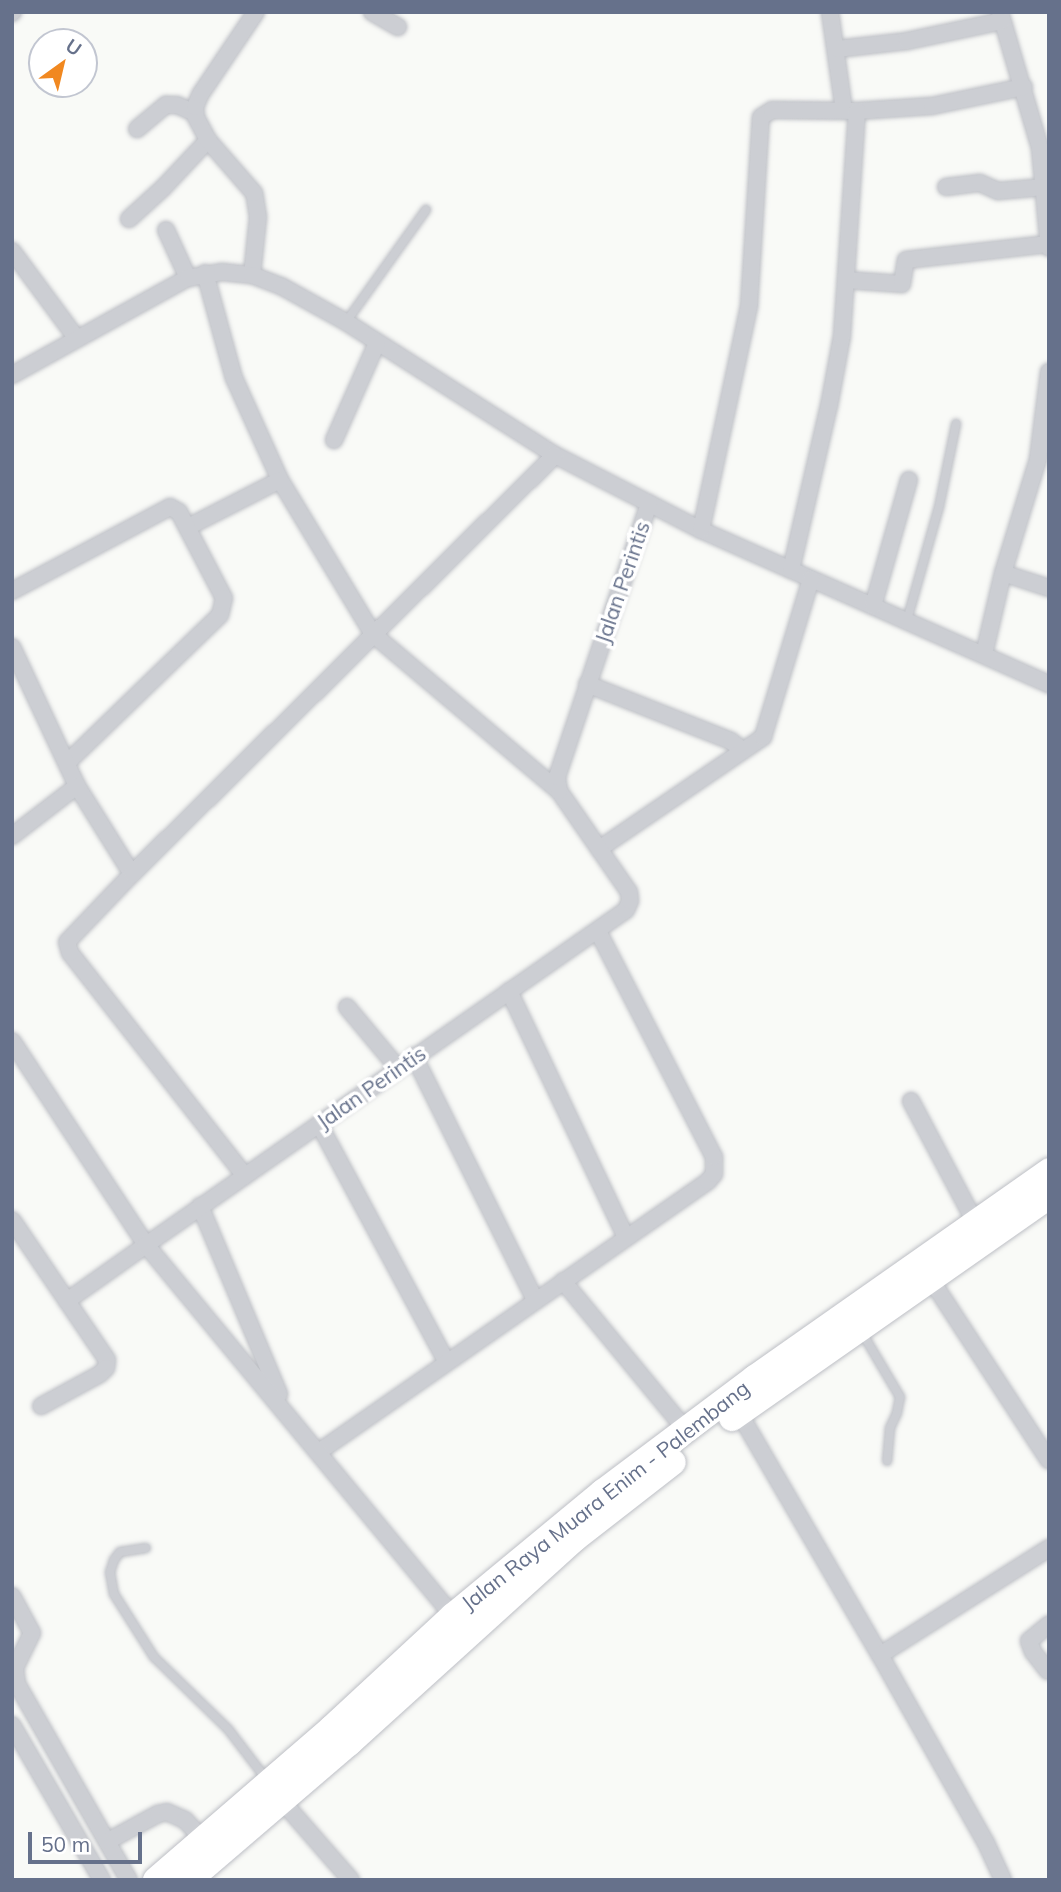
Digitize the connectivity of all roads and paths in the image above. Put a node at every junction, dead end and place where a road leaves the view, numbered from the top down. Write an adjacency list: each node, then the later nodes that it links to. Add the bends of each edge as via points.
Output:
1 (256, 12): 9 (street, via 200,95)
2 (372, 12): 5 (street)
3 (830, 12): 6 (street)
4 (1001, 16): 6 (street, via 907,41); 7 (street)
5 (398, 27)
6 (837, 49): 8 (street)
7 (1024, 87): 8 (street, via 932,106); 13 (street)
8 (850, 110): 22 (street); 35 (street, via 772,110 761,117 752,282)
9 (195, 113): 10 (street, via 166,105); 11 (street)
10 (137, 129)
11 (208, 140): 15 (street); 20 (street, via 254,193 258,217)
12 (946, 187): 13 (street, via 980,183 998,191)
13 (1045, 187): 17 (street)
14 (426, 210): 23 (lane)
15 (129, 219)
16 (166, 230): 21 (street)
17 (1049, 246): 22 (street, via 906,261 902,284)
18 (12, 251): 24 (street)
19 (205, 273): 20 (street); 21 (street); 31 (street, via 234,378)
20 (252, 275): 23 (street)
21 (188, 278): 24 (street)
22 (846, 280): 36 (street, via 837,368)
23 (346, 322): 25 (street)
24 (77, 339): 27 (street)
25 (377, 343): 29 (street); 30 (street)
26 (1049, 372): 37 (street, via 1038,459)
27 (12, 375)
28 (956, 425): 42 (lane)
29 (334, 440)
30 (555, 455): 33 (street); 43 (street)
31 (280, 480): 34 (street); 43 (street)
32 (909, 480): 41 (street)
33 (649, 503): 35 (street); 46 (street, Jalan Perintis)
34 (188, 527): 40 (street, via 177,510 165,508); 49 (street, via 224,597 222,611)
35 (701, 530): 36 (street)
36 (791, 570): 38 (street)
37 (1003, 573): 39 (street); 45 (street)
38 (811, 579): 41 (street); 48 (street, via 765,734)
39 (1049, 588)
40 (12, 591)
41 (873, 606): 42 (street)
42 (907, 620): 45 (street)
43 (373, 634): 51 (street); 54 (street)
44 (12, 647): 49 (street)
45 (984, 654): 47 (street)
46 (587, 684): 48 (street, via 731,741); 51 (street, Jalan Perintis, via 558,769)
47 (1049, 684)
48 (742, 750): 53 (street)
49 (66, 763): 50 (street)
50 (77, 786): 52 (street); 54 (street)
51 (559, 791): 53 (street, Jalan Perintis)
52 (12, 836)
53 (599, 849): 55 (street, Jalan Perintis, via 630,897 626,910)
54 (132, 874): 64 (street, via 67,942 70,953)
55 (598, 931): 56 (street, Jalan Perintis); 69 (street, via 715,1161 708,1181)
56 (509, 991): 59 (street, Jalan Perintis); 69 (street)
57 (347, 1007): 60 (street)
58 (12, 1041): 70 (street)
59 (414, 1056): 60 (street, Jalan Perintis); 73 (street)
60 (398, 1068): 62 (street, Jalan Perintis)
61 (911, 1101): 68 (street)
62 (319, 1124): 64 (street, Jalan Perintis); 76 (street)
63 (1049, 1171): 68 (main road, Jalan Raya Muara Enim - Palembang)
64 (245, 1176): 66 (street, Jalan Perintis)
65 (1049, 1196): 71 (main road, Jalan Raya Muara Enim - Palembang)
66 (200, 1206): 70 (street, Jalan Perintis); 78 (street)
67 (12, 1220): 74 (street)
68 (976, 1224): 71 (main road, Jalan Raya Muara Enim - Palembang)
69 (626, 1237): 72 (street)
70 (146, 1245): 74 (street, Jalan Perintis); 78 (street)
71 (925, 1271): 75 (main road, Jalan Raya Muara Enim - Palembang); 80 (main road, Jalan Raya Muara Enim - Palembang); 83 (street)
72 (563, 1281): 73 (street); 80 (street)
73 (535, 1300): 76 (street)
74 (67, 1301): 77 (street, via 104,1353 106,1368)
75 (859, 1329): 79 (main road, Jalan Raya Muara Enim - Palembang); 82 (lane, via 900,1397 890,1428)
76 (446, 1361): 81 (street)
77 (41, 1406)
78 (286, 1411): 81 (street)
79 (739, 1413): 89 (main road, Jalan Raya Muara Enim - Palembang); 90 (street)
80 (686, 1430): 87 (main road, Jalan Raya Muara Enim - Palembang)
81 (320, 1451): 87 (street)
82 (887, 1461)
83 (1049, 1461)
84 (146, 1548): 93 (lane, via 120,1552 114,1560 110,1572 114,1594 154,1657 228,1729)
85 (1049, 1548): 90 (street)
86 (12, 1595): 95 (street, via 32,1633 15,1668 17,1684)
87 (453, 1616): 89 (main road, Jalan Raya Muara Enim - Palembang)
88 (1049, 1624): 91 (street, via 1029,1641)
89 (432, 1651): 93 (main road, Jalan Raya Muara Enim - Palembang)
90 (880, 1655): 101 (street)
91 (1048, 1671)
92 (12, 1725): 96 (street)
93 (275, 1792): 94 (main road, Jalan Raya Muara Enim - Palembang); 99 (main road, Jalan Raya Muara Enim - Palembang); 100 (street)
94 (203, 1839): 95 (street, via 185,1820 167,1812); 98 (main road, Jalan Raya Muara Enim - Palembang)
95 (108, 1840): 97 (street)
96 (102, 1880)
97 (129, 1880)
98 (156, 1880)
99 (189, 1880)
100 (351, 1880)
101 (1003, 1880)

